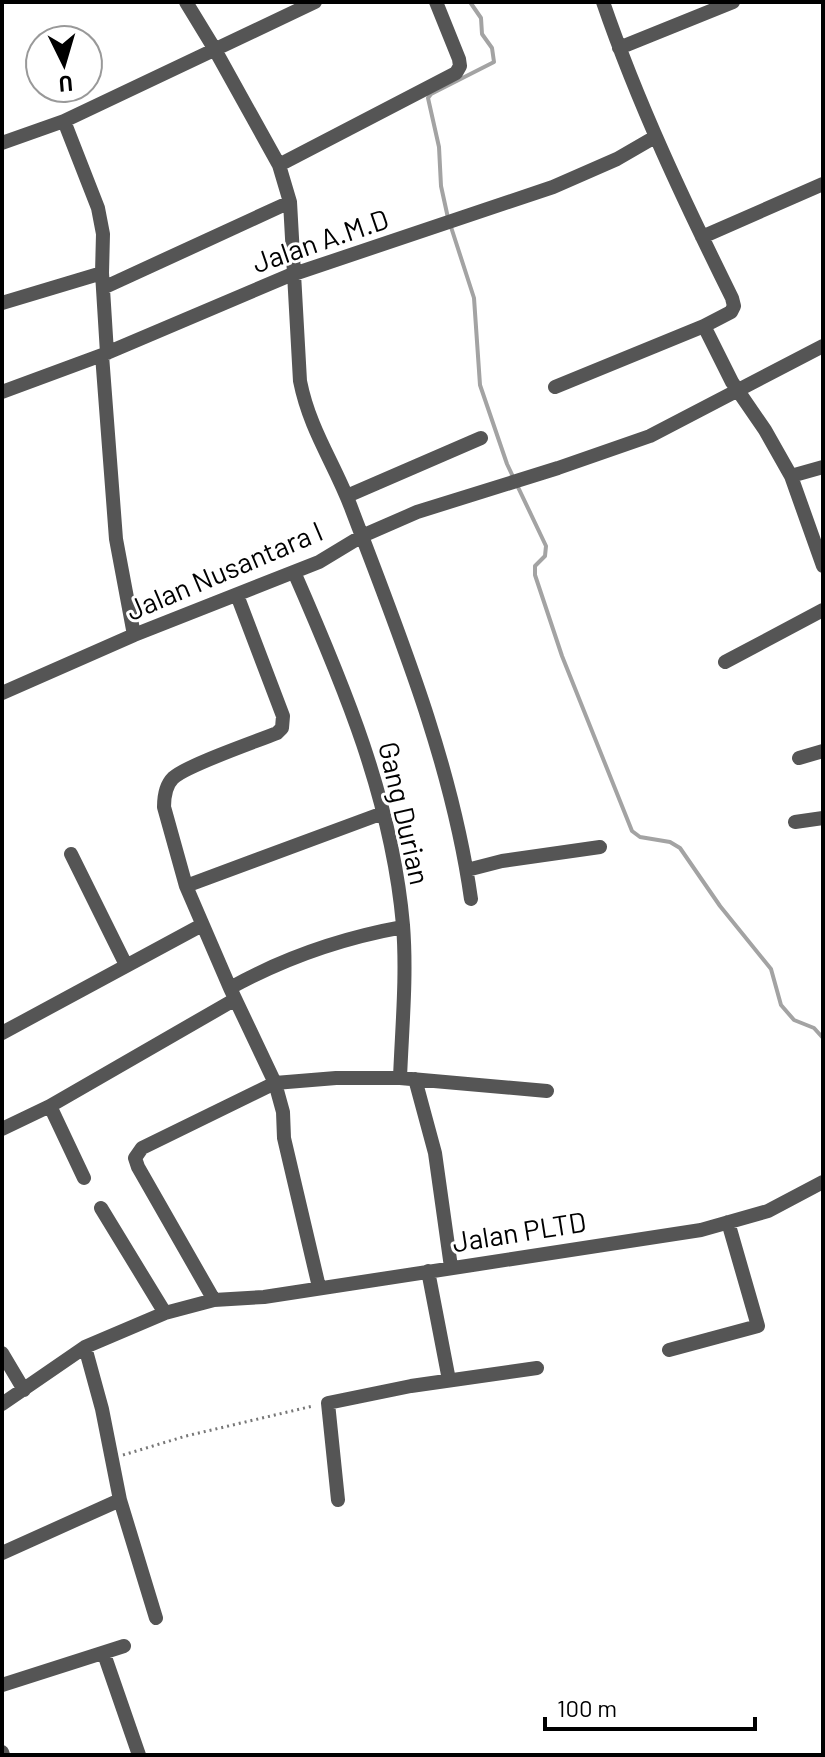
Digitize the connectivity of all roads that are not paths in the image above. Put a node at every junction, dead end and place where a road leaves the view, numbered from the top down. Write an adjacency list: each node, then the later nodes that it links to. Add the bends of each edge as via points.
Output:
1 (186, 2): 6 (street)
2 (315, 2): 6 (street)
3 (436, 2): 11 (street, via 459,59 456,73)
4 (603, 2): 7 (street)
5 (733, 2): 7 (street)
6 (214, 48): 8 (street); 11 (street)
7 (619, 48): 9 (street)
8 (64, 121): 10 (street); 16 (street, via 98,208)
9 (655, 137): 14 (street); 15 (street, Jalan A.M.D, via 588,173)
10 (2, 143)
11 (279, 165): 13 (street)
12 (823, 184): 14 (street)
13 (290, 202): 15 (street); 16 (street)
14 (702, 237): 18 (street, via 734,306)
15 (294, 274): 20 (street, Jalan A.M.D); 27 (street, via 304,402)
16 (102, 280): 17 (street); 20 (street)
17 (2, 303)
18 (704, 326): 21 (street); 22 (street)
19 (823, 346): 22 (street, Jalan Nusantara I)
20 (104, 354): 23 (street, Jalan A.M.D); 33 (street, via 116,539)
21 (555, 387)
22 (738, 391): 26 (street); 28 (street, Jalan Nusantara I, via 650,436 417,512)
23 (2, 392)
24 (481, 438): 27 (street)
25 (823, 467): 26 (street)
26 (791, 476): 29 (street)
27 (347, 496): 28 (street)
28 (362, 536): 30 (street, Jalan Nusantara I); 43 (street, via 408,657)
29 (823, 566)
30 (294, 572): 31 (street, Jalan Nusantara I); 38 (street, Gang Durian, via 354,716)
31 (237, 595): 33 (street, Jalan Nusantara I); 44 (street, via 284,722 277,733 180,773 167,785 164,807)
32 (823, 610): 34 (street)
33 (134, 635): 35 (street, Jalan Nusantara I)
34 (725, 662)
35 (2, 693)
36 (823, 751): 37 (street)
37 (799, 758)
38 (383, 813): 44 (street); 47 (street, Gang Durian)
39 (823, 818): 40 (street)
40 (795, 822)
41 (600, 847): 43 (street)
42 (71, 854): 48 (street)
43 (467, 870): 45 (street)
44 (186, 886): 46 (street)
45 (471, 899)
46 (202, 925): 48 (street); 49 (street)
47 (403, 927): 49 (street, via 295,956); 51 (street, Gang Durian)
48 (126, 965): 50 (street)
49 (232, 994): 53 (street); 55 (street)
50 (2, 1033)
51 (400, 1078): 52 (street); 53 (street)
52 (415, 1079): 54 (street); 61 (street, via 435,1153)
53 (275, 1083): 63 (street); 64 (street, via 156,1140 135,1158)
54 (547, 1091)
55 (50, 1106): 56 (street); 57 (street)
56 (2, 1129)
57 (84, 1178)
58 (823, 1182): 60 (street, Jalan PLTD, via 768,1211)
59 (101, 1208): 65 (street)
60 (728, 1222): 61 (street, Jalan PLTD); 67 (street, via 758,1326)
61 (451, 1267): 62 (street, Jalan PLTD)
62 (428, 1271): 63 (street, Jalan PLTD); 70 (street)
63 (319, 1287): 64 (street, Jalan PLTD)
64 (214, 1300): 65 (street, Jalan PLTD)
65 (165, 1313): 66 (street, Jalan PLTD)
66 (85, 1347): 71 (street, Jalan PLTD); 73 (street)
67 (669, 1350)
68 (2, 1353): 71 (street)
69 (537, 1368): 70 (street)
70 (449, 1380): 74 (street, via 328,1403)
71 (24, 1390): 72 (street, Jalan PLTD)
72 (2, 1404)
73 (120, 1500): 75 (street); 76 (street)
74 (338, 1500)
75 (2, 1553)
76 (156, 1618)
77 (124, 1646): 78 (street)
78 (104, 1654): 79 (street); 80 (street)
79 (2, 1685)
80 (139, 1755)

